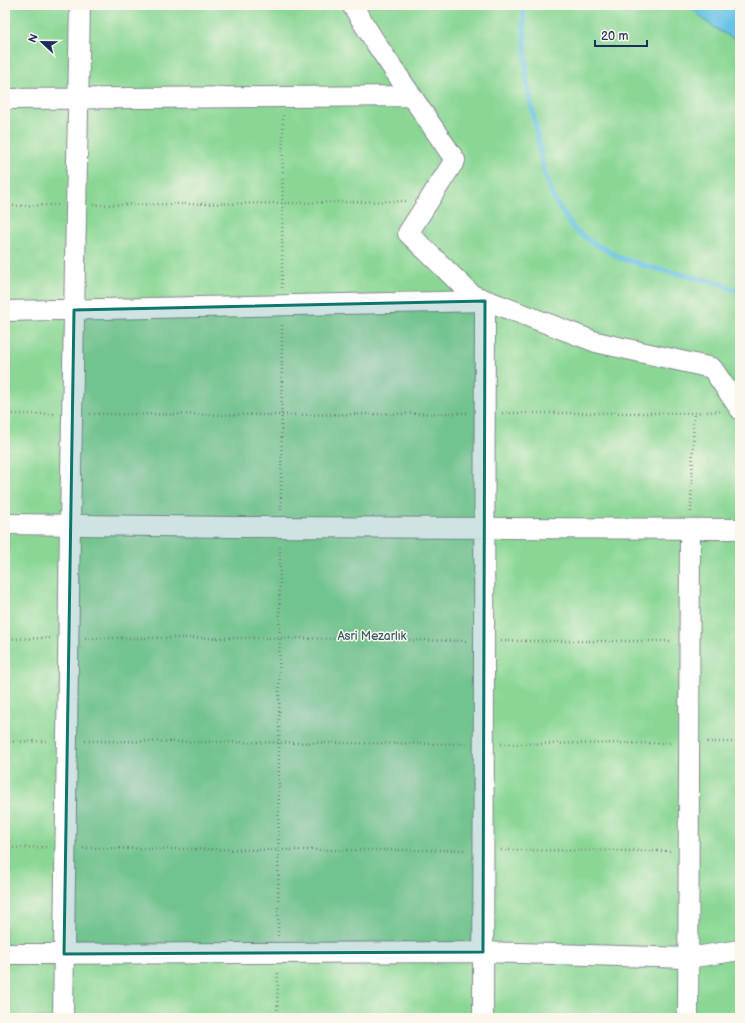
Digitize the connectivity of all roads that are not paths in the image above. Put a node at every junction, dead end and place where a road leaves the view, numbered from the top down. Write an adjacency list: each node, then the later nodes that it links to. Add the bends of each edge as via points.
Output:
1 (80, 5): 5 (street)
2 (352, 5): 3 (street)
3 (412, 96): 5 (street); 6 (street, via 455,160 408,233 472,295)
4 (5, 99): 5 (street)
5 (78, 99): 7 (street)
6 (485, 301): 7 (street); 9 (street, via 596,342 712,368); 12 (street)
7 (74, 310): 8 (street); 11 (street)
8 (5, 311)
9 (732, 410)
10 (5, 524): 11 (street)
11 (70, 525): 12 (street); 18 (street)
12 (484, 528): 13 (street); 16 (street)
13 (690, 529): 14 (street); 19 (street)
14 (740, 529)
15 (740, 950): 19 (street)
16 (483, 952): 18 (street); 19 (street); 21 (street)
17 (5, 954): 18 (street)
18 (64, 954): 20 (street)
19 (688, 958): 22 (street)
20 (63, 1018)
21 (483, 1018)
22 (688, 1018)

